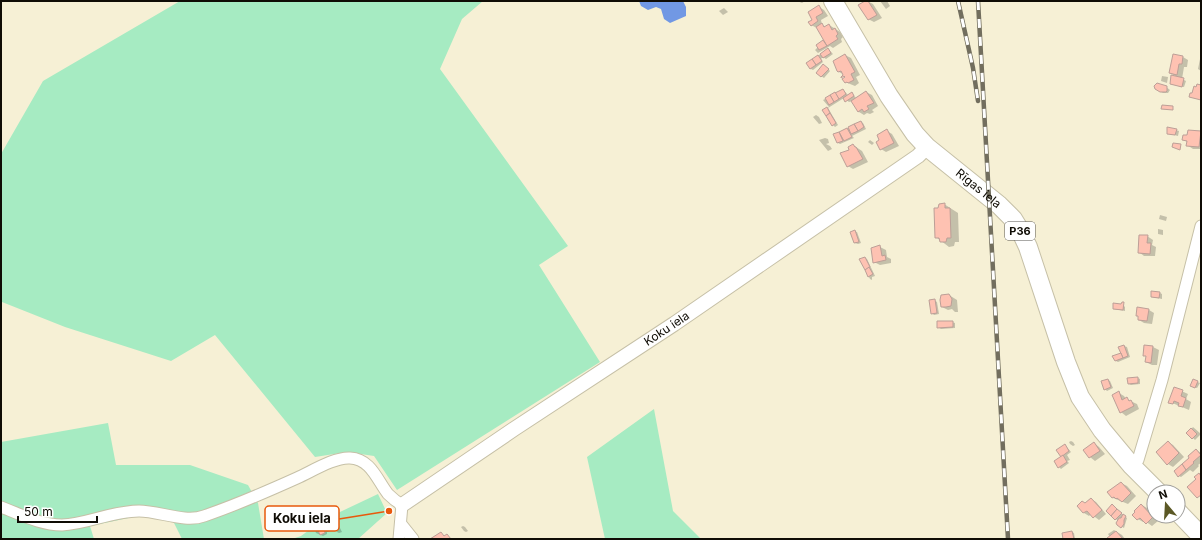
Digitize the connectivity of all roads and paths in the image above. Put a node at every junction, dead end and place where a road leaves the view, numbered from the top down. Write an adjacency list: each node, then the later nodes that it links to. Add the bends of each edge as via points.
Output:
1 (833, 1): 2 (main road, Rīgas iela / P36, via 889,96)
2 (927, 147): 4 (main road, Rīgas iela / P36, via 999,205 1015,222 1028,247 1080,397 1102,430); 6 (street, Koku iela, via 918,156 674,324)
3 (1201, 226): 4 (street, via 1162,380 1138,460)
4 (1132, 466): 5 (main road, Rīgas iela / P36)
5 (1150, 484)
6 (402, 505): 7 (street, via 388,494 366,464 351,458 333,462 202,517 186,518 139,510 83,522 57,524 41,522); 9 (street)
7 (1, 507)
8 (1186, 520): 10 (main road)
9 (401, 524): 11 (street); 12 (street)
10 (1201, 536)
11 (399, 539)
12 (413, 539)

